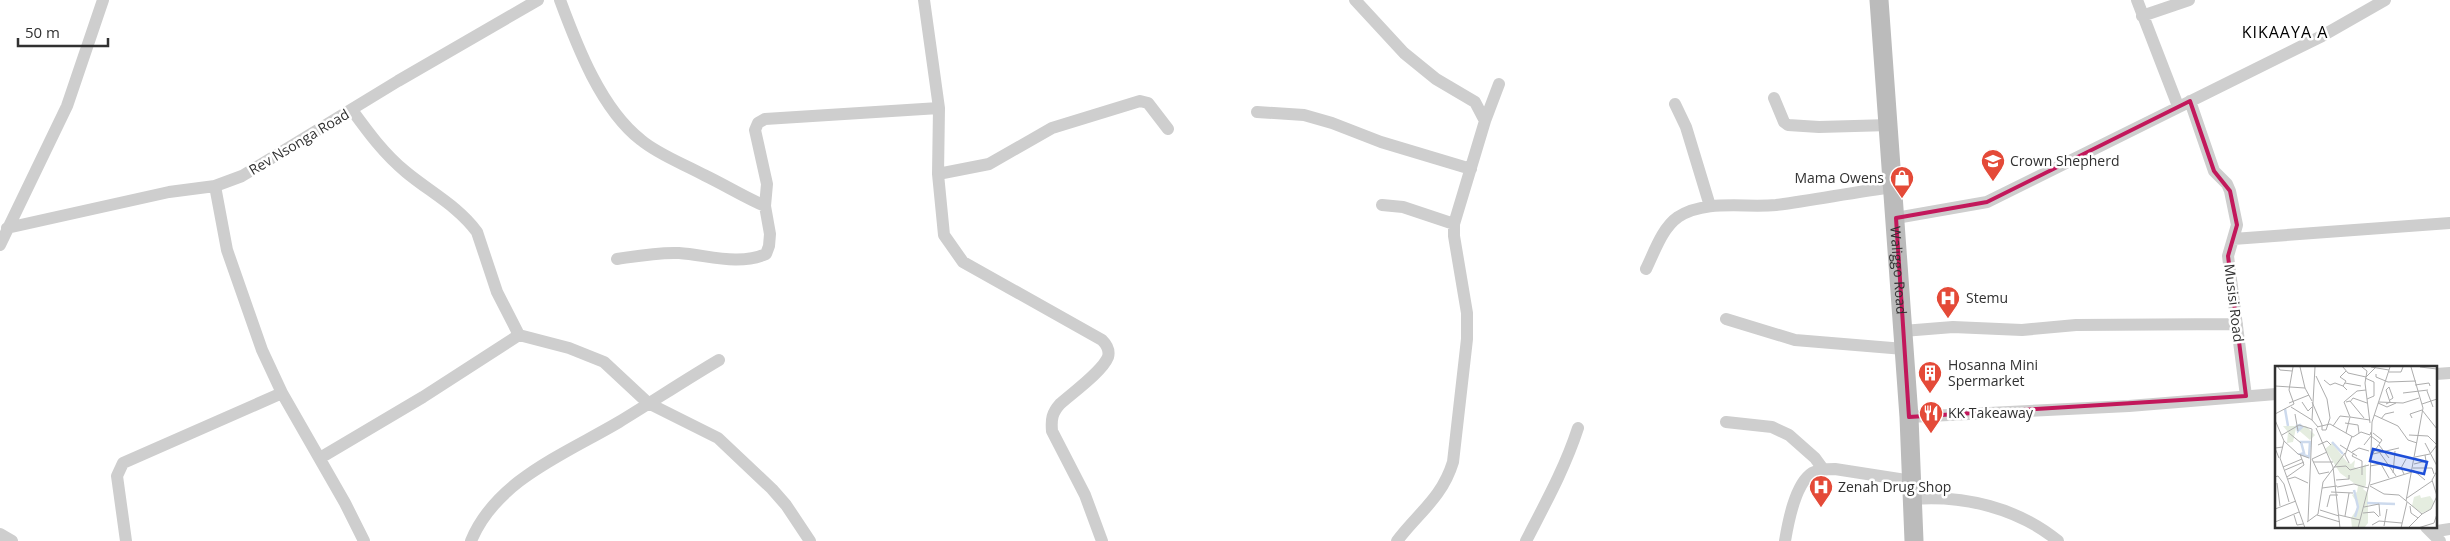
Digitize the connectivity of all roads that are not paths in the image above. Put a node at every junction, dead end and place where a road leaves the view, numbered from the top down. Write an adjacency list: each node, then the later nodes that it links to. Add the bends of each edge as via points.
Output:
1 (103, 0): 31 (street, via 67,106)
2 (538, 0): 16 (street, Rev Nsonga Road)
3 (560, 0): 26 (street, via 585,63 631,131 661,152)
4 (924, 0): 15 (street)
5 (1355, 0): 18 (street, via 1404,53 1436,79 1475,102)
6 (1879, 0): 19 (street, Waliggo Road)
7 (2137, 0): 10 (street, Musisi Road)
8 (2190, 0): 10 (street)
9 (2385, 0): 14 (street, via 2322,36)
10 (2142, 16): 14 (street, Musisi Road)
11 (1499, 84): 18 (street)
12 (1774, 98): 19 (street, via 1788,125)
13 (1675, 104): 27 (street, via 1686,127)
14 (2184, 104): 28 (street, via 1987,202); 32 (street, Musisi Road, via 2214,171 2230,191 2237,225)
15 (939, 108): 22 (street); 26 (street, via 764,119 755,130 767,184)
16 (352, 110): 23 (street, Rev Nsonga Road, via 257,169); 38 (street, via 392,159 472,225 497,292)
17 (1257, 112): 21 (street, via 1304,115)
18 (1485, 121): 21 (street)
19 (1890, 125): 24 (street, Waliggo Road)
20 (1168, 129): 22 (street, via 1148,103 1140,101 1052,128 989,164)
21 (1471, 169): 29 (street)
22 (938, 174): 59 (street, via 944,235 963,262 1107,345 1109,352 1104,364 1060,404 1051,423 1052,432 1085,495)
23 (215, 186): 31 (street, Rev Nsonga Road, via 169,192); 41 (street, via 235,278)
24 (1894, 187): 27 (street, via 1776,204); 28 (street, Waliggo Road)
25 (1382, 205): 29 (street, via 1403,207)
26 (765, 206): 34 (street, via 769,246 766,254 755,259 728,260 678,253)
27 (1710, 206): 35 (street, via 1688,212 1668,226)
28 (1896, 218): 39 (street, Waliggo Road)
29 (1454, 224): 60 (street, via 1467,313 1467,339 1452,462 1440,492)
30 (2450, 224): 32 (street)
31 (7, 228): 33 (street)
32 (2233, 239): 37 (street, Musisi Road, via 2228,256)
33 (0, 245)
34 (617, 259)
35 (1646, 269)
36 (1726, 319): 39 (street, via 1795,340)
37 (2237, 324): 39 (street, via 2086,325 2022,330 1953,327); 43 (street, Musisi Road)
38 (519, 335): 44 (street, via 569,348 604,362); 48 (street)
39 (1903, 340): 45 (street, Waliggo Road)
40 (719, 360): 44 (street)
41 (282, 393): 48 (street); 55 (street, via 123,463 117,476)
42 (2275, 394): 43 (street)
43 (2246, 396): 45 (street, via 2129,406)
44 (648, 402): 57 (street, via 549,460 498,500); 58 (street, via 692,423 730,448 786,506)
45 (1909, 417): 50 (street, Waliggo Road)
46 (1726, 422): 49 (street, via 1772,427 1789,435 1815,458)
47 (1578, 428): 61 (street, via 1551,494)
48 (320, 458): 56 (street)
49 (1823, 470): 50 (street, via 1835,469); 62 (street, via 1811,474 1797,494)
50 (1913, 490): 63 (street, Waliggo Road); 64 (street, via 1987,505 2043,528)
51 (2450, 529): 52 (street)
52 (2433, 533)
53 (0, 534): 54 (street)
54 (12, 541)
55 (126, 541)
56 (364, 541)
57 (470, 541)
58 (810, 541)
59 (1102, 541)
60 (1397, 541)
61 (1526, 541)
62 (1785, 541)
63 (1914, 541)
64 (2058, 541)

